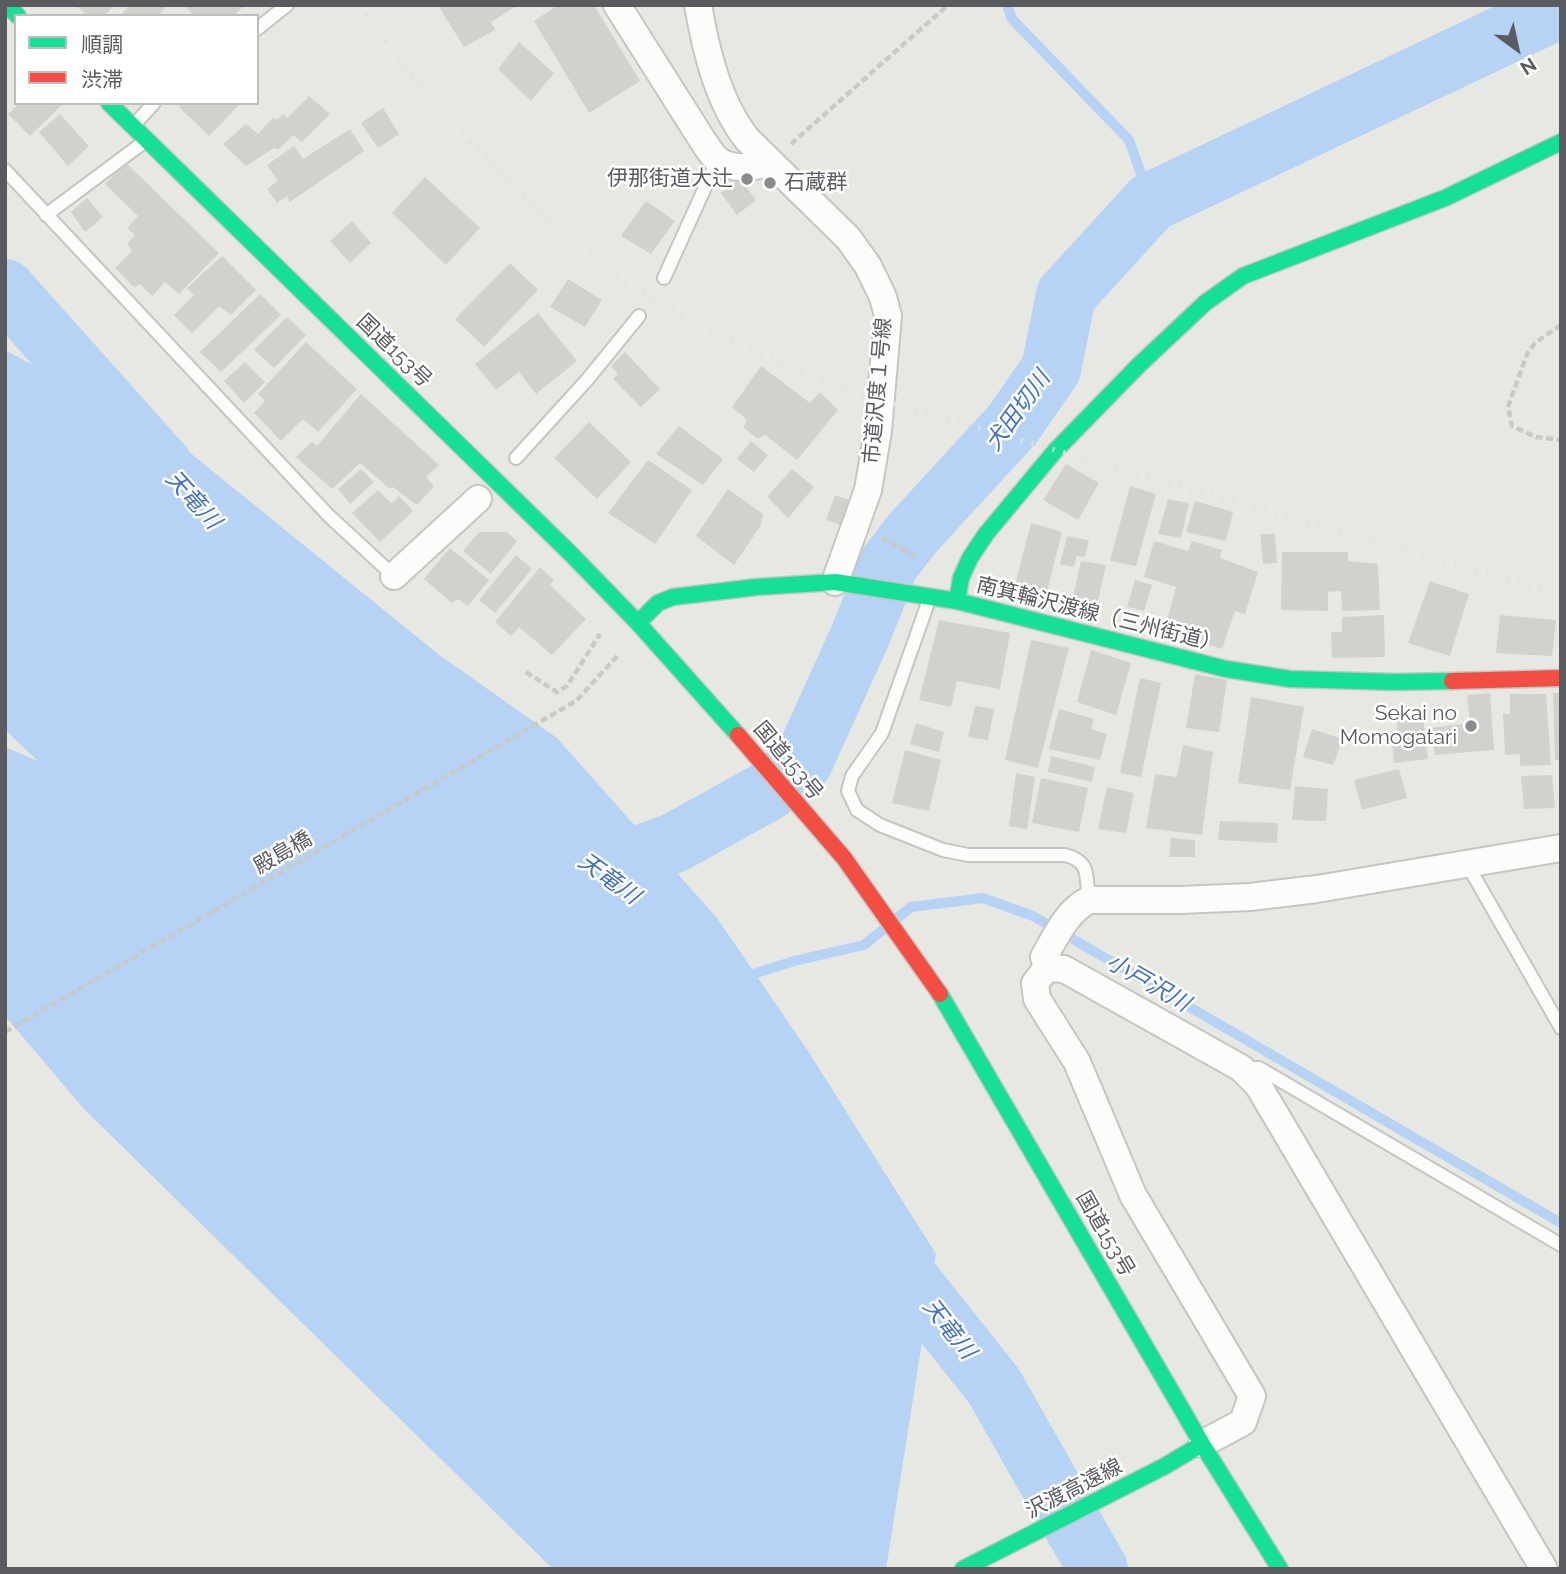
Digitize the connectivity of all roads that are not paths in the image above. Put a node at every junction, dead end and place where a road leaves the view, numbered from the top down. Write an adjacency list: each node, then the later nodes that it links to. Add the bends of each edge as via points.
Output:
1 (287, 5): 4 (lane)
2 (617, 5): 10 (street)
3 (698, 5): 11 (street, 市道沢度１号線, via 726,107)
4 (259, 27)
5 (111, 105): 7 (main road, 国道153号)
6 (152, 105): 7 (lane)
7 (133, 126): 8 (main road, 国道153号)
8 (147, 140): 13 (lane); 22 (main road, 国道153号)
9 (1561, 142): 21 (main road, via 1445,198 1243,276 1205,303 1055,451 970,558)
10 (717, 161): 11 (street, via 737,166); 14 (lane)
11 (770, 163): 19 (street, 市道沢度１号線, via 848,238 868,267 887,316 878,431 868,490)
12 (5, 170): 13 (lane)
13 (46, 215): 18 (lane, via 330,516)
14 (664, 278)
15 (639, 316): 16 (lane)
16 (516, 458)
17 (478, 499): 18 (street)
18 (394, 576)
19 (842, 582): 20 (main road, 南箕輪沢渡線（三州街道）); 22 (main road, 南箕輪沢渡線（三州街道）, via 673,597 658,603)
20 (925, 595): 21 (main road, 南箕輪沢渡線（三州街道）); 26 (lane, via 882,733 852,776 848,790 857,810 880,825 943,850 968,855 1079,858 1086,867)
21 (957, 601): 23 (main road, 南箕輪沢渡線（三州街道）, via 1226,669 1290,679)
22 (638, 623): 31 (main road, 国道153号, via 844,858 933,981)
23 (1561, 678)
24 (1561, 848): 25 (street)
25 (1467, 864): 26 (street, via 1250,897); 28 (lane)
26 (1089, 900): 27 (street, via 1066,920)
27 (1048, 958): 29 (street); 31 (street, via 1035,982 1037,999 1077,1062 1133,1195 1252,1396 1243,1422)
28 (1561, 1028)
29 (1241, 1068): 30 (lane, via 1259,1068); 34 (street, via 1258,1085)
30 (1561, 1245)
31 (1202, 1444): 32 (main road, 沢渡高遠線); 33 (main road, 国道153号)
32 (963, 1569)
33 (1280, 1569)
34 (1544, 1569)

